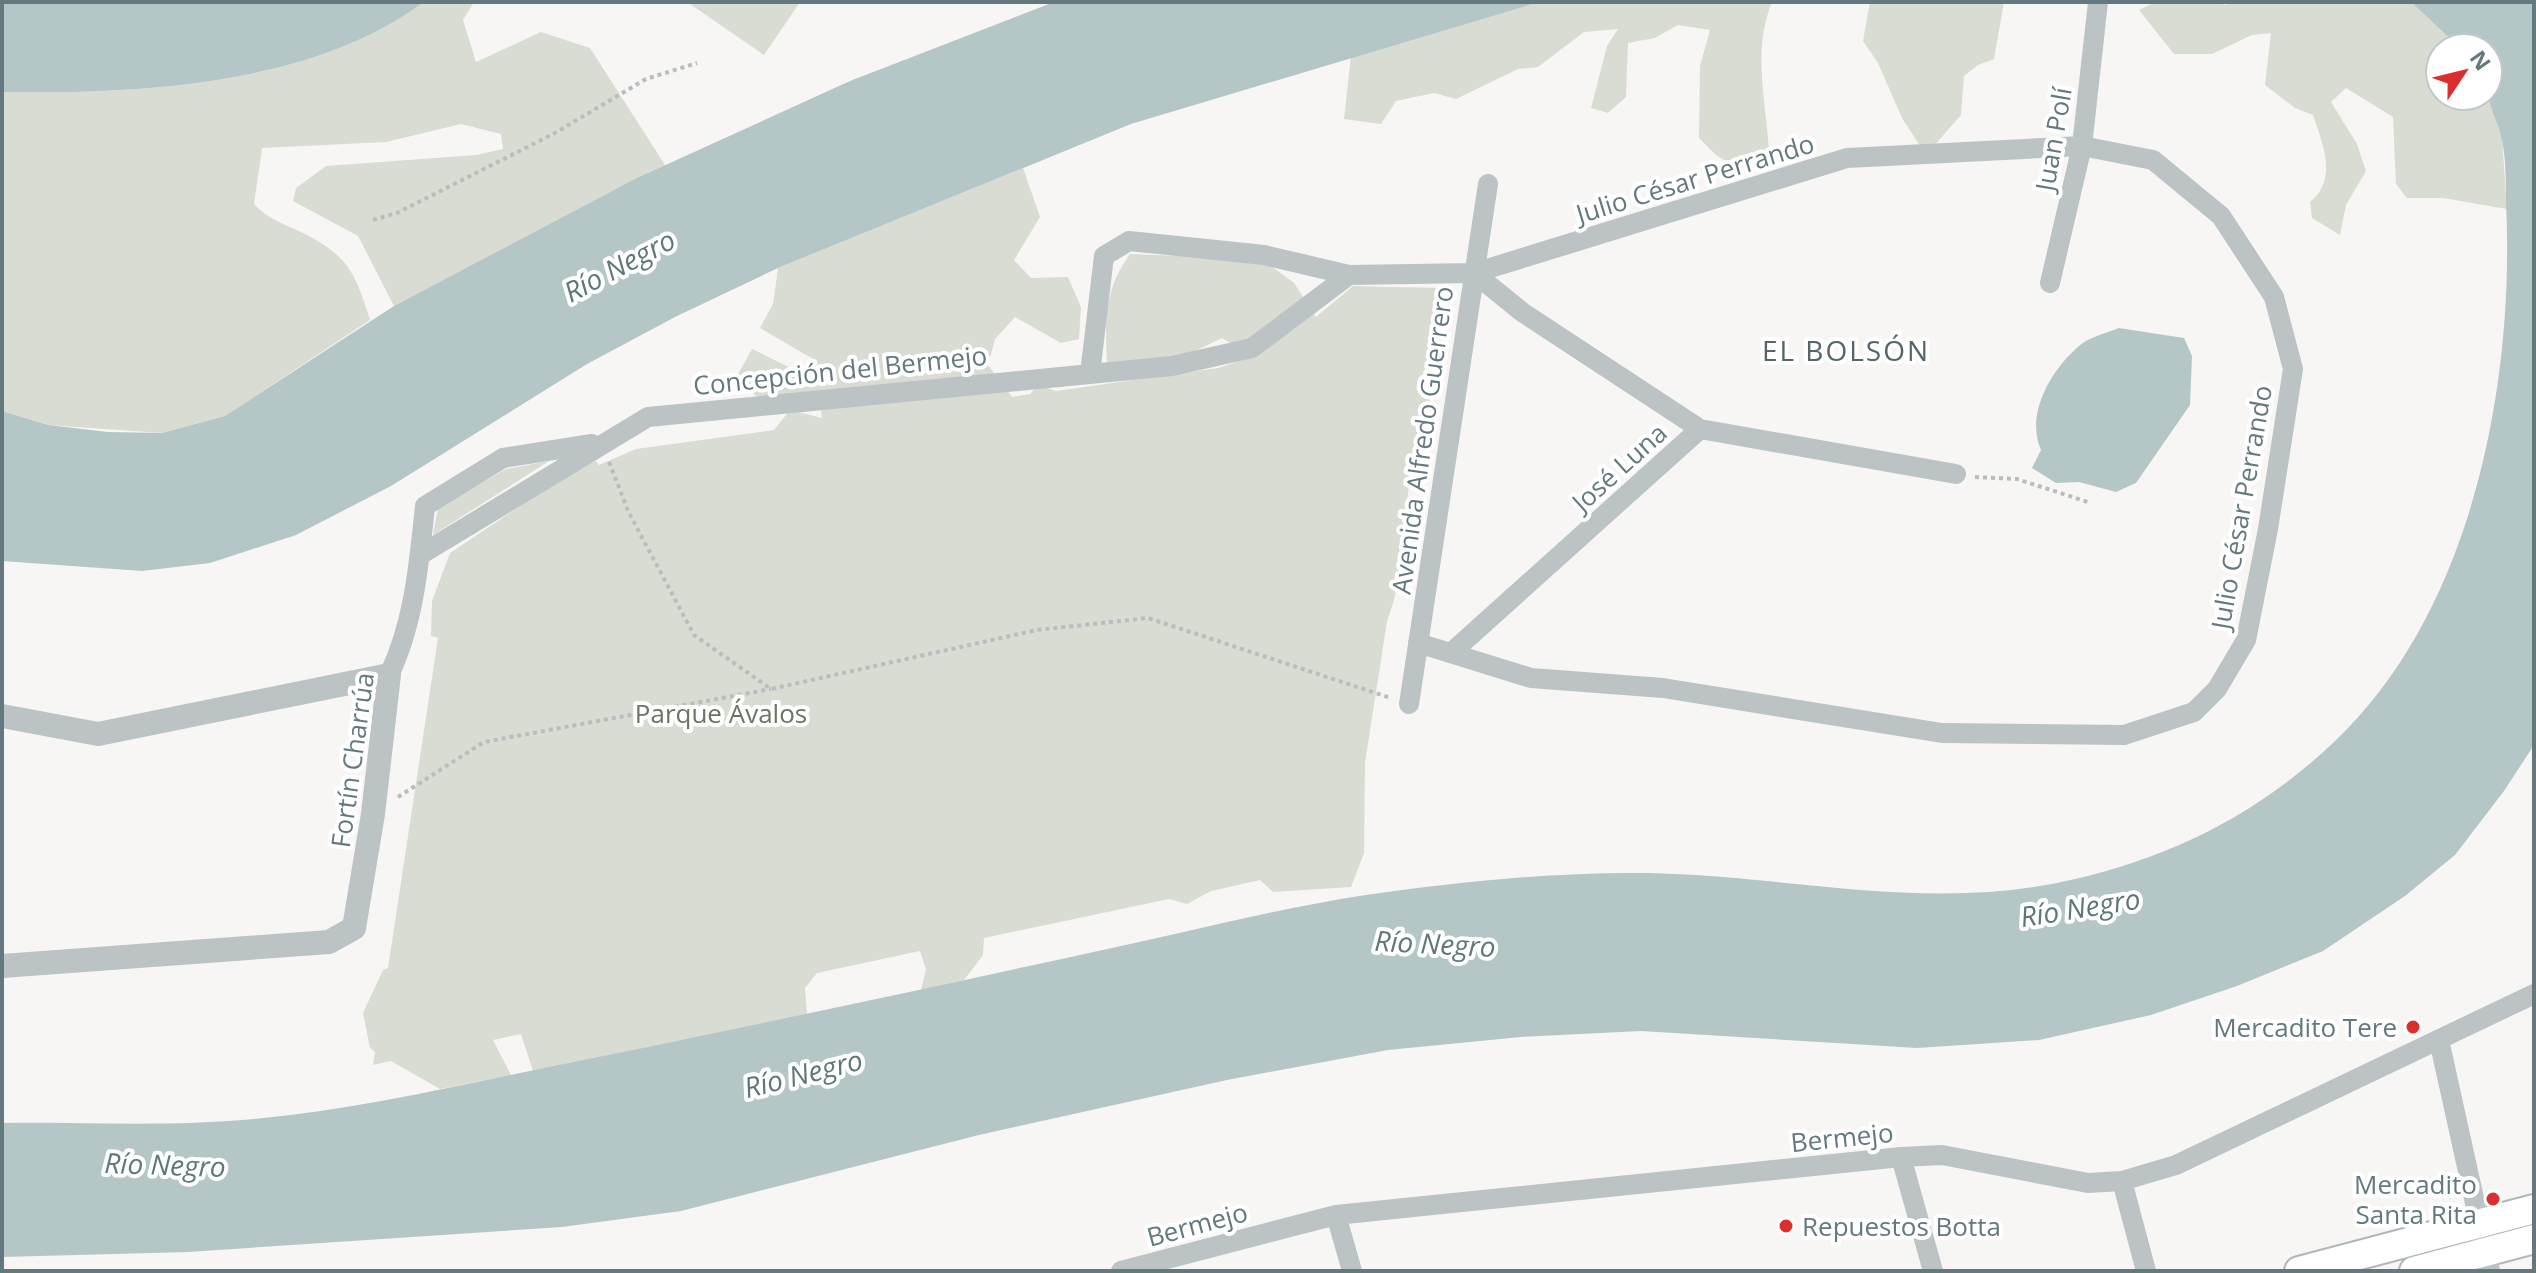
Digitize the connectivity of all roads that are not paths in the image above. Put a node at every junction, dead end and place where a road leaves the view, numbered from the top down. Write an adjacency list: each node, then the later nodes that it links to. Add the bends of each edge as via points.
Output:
1 (2098, 2): 2 (street, Juan Polí)
2 (2082, 146): 4 (street, Julio César Perrando, via 1847,158); 6 (street, Juan Polí); 14 (street, Julio César Perrando, via 2153,160 2221,216 2274,297 2293,369 2246,640 2217,689 2194,712 2124,735 1942,733 1663,688 1531,678)
3 (1488, 184): 4 (street, Avenida Alfredo Guerrero)
4 (1474, 273): 5 (street); 8 (street, via 1522,312); 13 (street, Avenida Alfredo Guerrero)
5 (1349, 275): 7 (street, Concepción del Bermejo, via 1252,348 1172,366); 7 (street, via 1264,255 1129,241 1104,256)
6 (2050, 283)
7 (1090, 374): 9 (street, Concepción del Bermejo, via 648,417)
8 (1700, 429): 10 (street, José Luna); 14 (street, José Luna)
9 (601, 442): 11 (street, Concepción del Bermejo, via 503,458); 12 (street, Concepción del Bermejo)
10 (1956, 474)
11 (425, 506): 12 (street, Fortín Charrúa)
12 (420, 555): 15 (street, Fortín Charrúa, via 404,643)
13 (1418, 643): 14 (street, Julio César Perrando); 16 (street, Avenida Alfredo Guerrero)
14 (1451, 653)
15 (389, 675): 17 (street, via 98,734); 18 (street, Fortín Charrúa, via 354,928 329,942)
16 (1409, 704)
17 (2, 716)
18 (2, 966)
19 (2534, 994): 20 (street, Bermejo)
20 (2439, 1040): 22 (street, Bermejo, via 2176,1165); 25 (street)
21 (1901, 1157): 22 (street, Bermejo, via 1942,1155 2088,1183); 24 (street, Bermejo); 30 (street)
22 (2122, 1181): 31 (street)
23 (2534, 1209): 25 (main road)
24 (1336, 1215): 28 (street, Bermejo); 29 (street)
25 (2480, 1223): 27 (street); 32 (main road)
26 (2534, 1239): 27 (main road)
27 (2488, 1262): 33 (main road)
28 (1121, 1271)
29 (1352, 1271)
30 (1933, 1271)
31 (2146, 1271)
32 (2299, 1271)
33 (2414, 1271)

